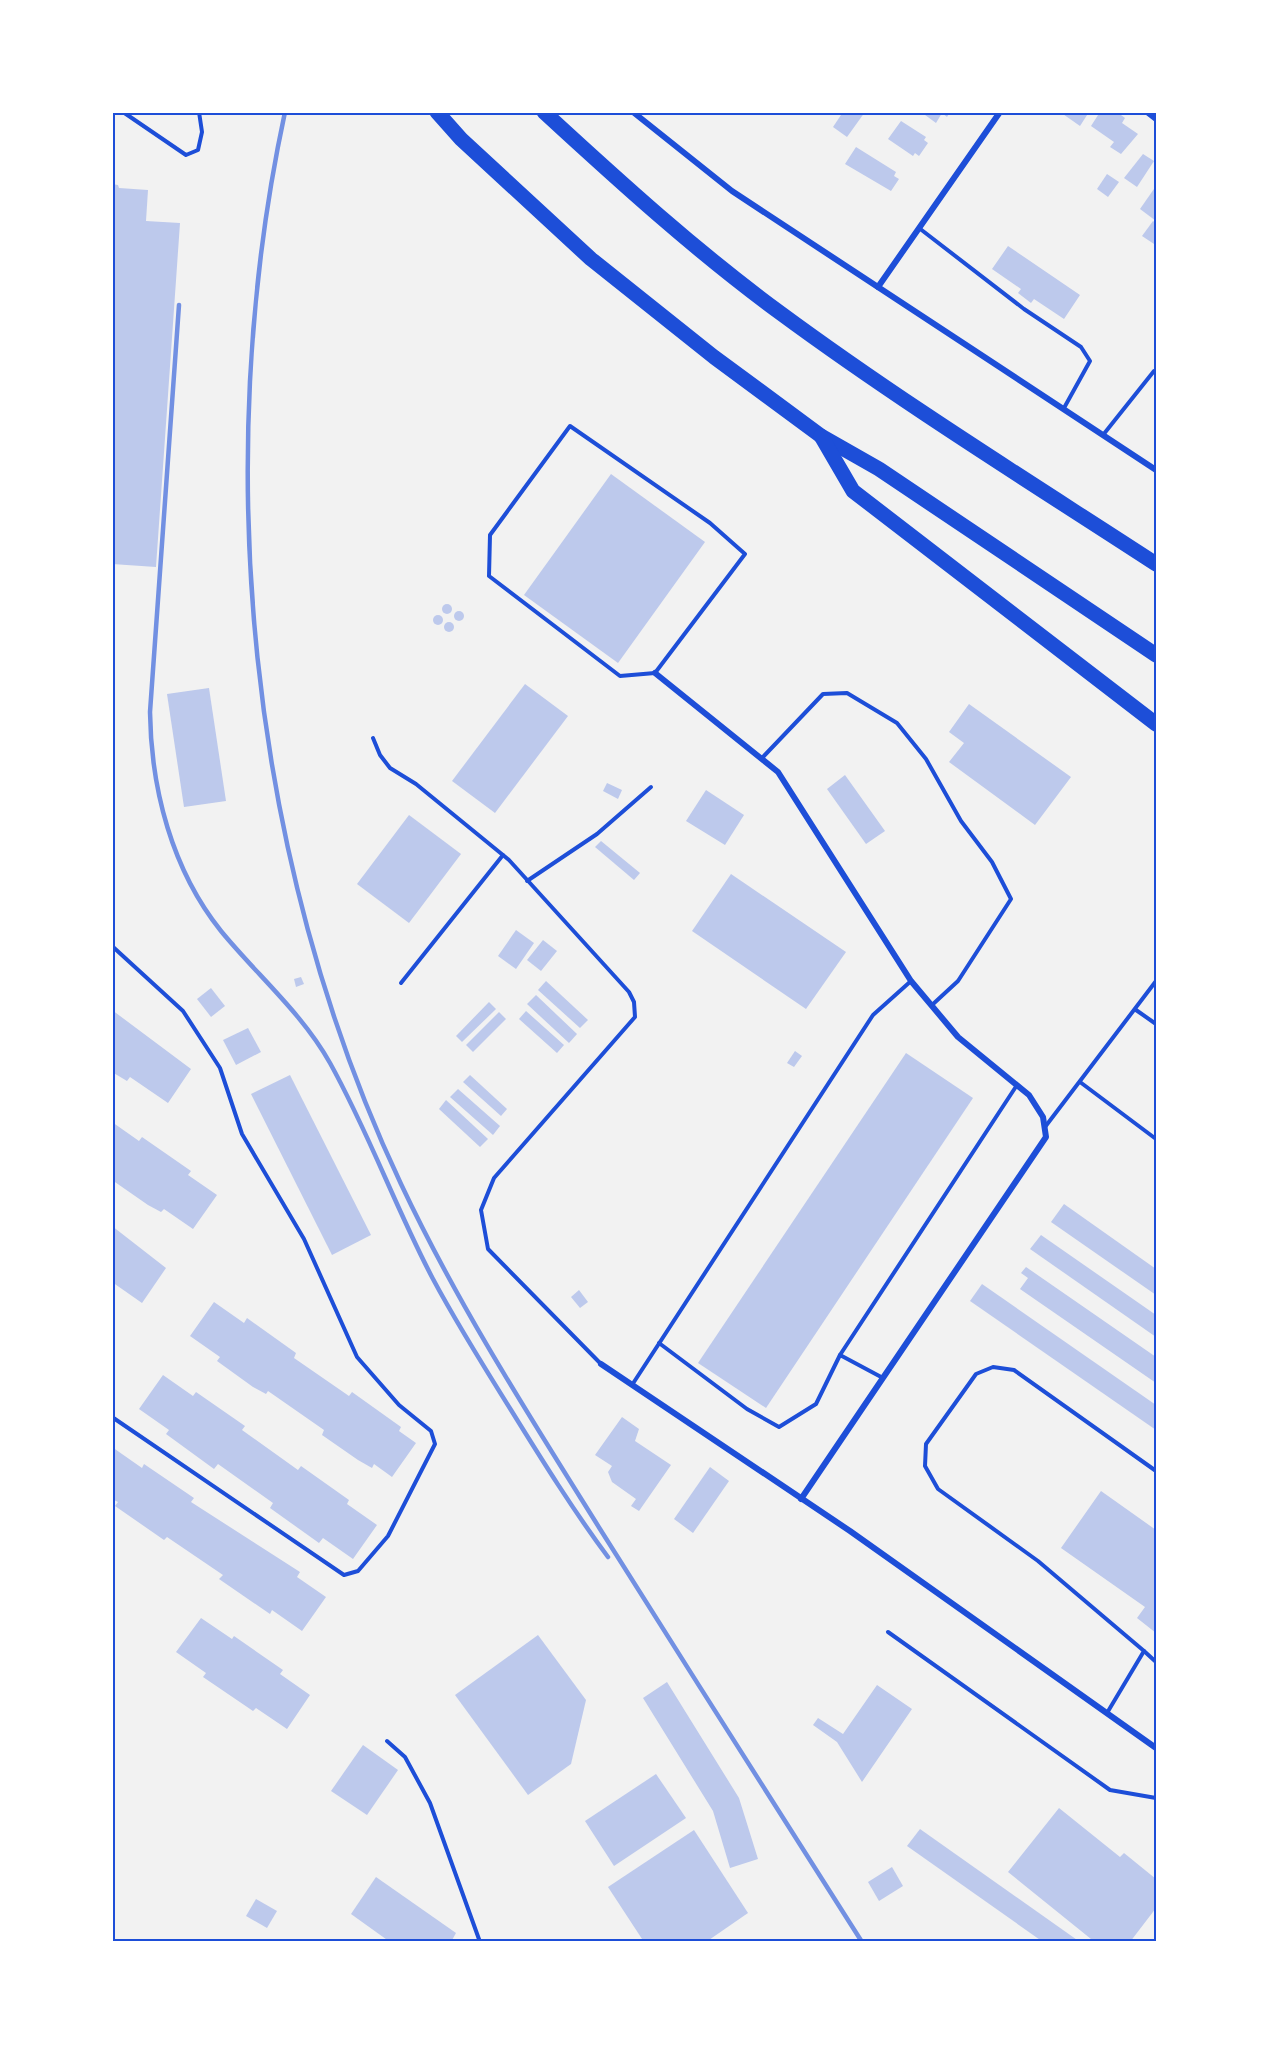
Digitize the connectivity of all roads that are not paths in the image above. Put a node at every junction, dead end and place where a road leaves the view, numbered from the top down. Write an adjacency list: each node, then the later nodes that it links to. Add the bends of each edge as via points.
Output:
1 (123, 112): 2 (lane, via 186,155 198,150 202,132)
2 (199, 112)
3 (437, 112): 14 (highway, via 591,259)
4 (544, 112): 16 (highway, via 679,233 778,311)
5 (633, 112): 10 (street, via 732,191)
6 (1000, 112): 9 (street)
7 (1148, 112): 8 (street)
8 (1156, 118)
9 (919, 228): 10 (street); 12 (lane, via 1024,309 1081,347 1090,360)
10 (878, 287): 12 (street)
11 (1156, 372): 13 (lane)
12 (1063, 409): 13 (street)
13 (1103, 435): 15 (street)
14 (821, 436): 17 (highway, via 879,469); 19 (highway, via 853,491)
15 (1156, 470)
16 (1156, 564)
17 (1156, 655)
18 (655, 673): 18 (lane, via 620,676 489,576 490,535 570,426 710,523 745,554); 21 (street)
19 (1156, 724)
20 (373, 738): 23 (lane, via 390,768 416,784)
21 (761, 759): 26 (street, via 778,772 807,813); 29 (lane, via 823,694 847,693 897,723 926,759 1011,899 958,981)
22 (651, 787): 24 (lane, via 597,834)
23 (503, 855): 24 (lane); 28 (lane)
24 (527, 880): 38 (lane, via 629,992 636,1010 635,1017 494,1178 483,1201 482,1224 488,1249)
25 (112, 946): 41 (lane, via 183,1011 220,1068 242,1134 304,1239 357,1358 399,1405 431,1431 435,1444 388,1536 358,1571 344,1575)
26 (912, 981): 29 (street); 36 (lane, via 873,1015)
27 (1156, 981): 30 (lane)
28 (401, 983)
29 (932, 1005): 33 (street, via 958,1037)
30 (1136, 1010): 31 (lane); 32 (lane)
31 (1156, 1024)
32 (1080, 1082): 34 (lane); 35 (lane)
33 (1017, 1085): 34 (street, via 1029,1095 1043,1117); 37 (lane)
34 (1044, 1127): 39 (street, via 1046,1137)
35 (1156, 1139)
36 (659, 1343): 37 (lane, via 747,1409 779,1427 816,1404); 40 (lane)
37 (840, 1355): 39 (lane)
38 (601, 1364): 40 (street)
39 (883, 1378): 43 (street)
40 (632, 1385): 43 (street)
41 (112, 1417)
42 (1156, 1471): 45 (lane, via 1014,1370 993,1367 976,1374 926,1444 925,1466 938,1489 1038,1561)
43 (801, 1499): 47 (street)
44 (888, 1632): 50 (lane, via 1110,1790)
45 (1144, 1651): 46 (lane); 47 (lane)
46 (1156, 1662)
47 (1107, 1713): 49 (street)
48 (387, 1741): 51 (lane, via 405,1756 430,1803)
49 (1156, 1748)
50 (1156, 1798)
51 (480, 1941)

